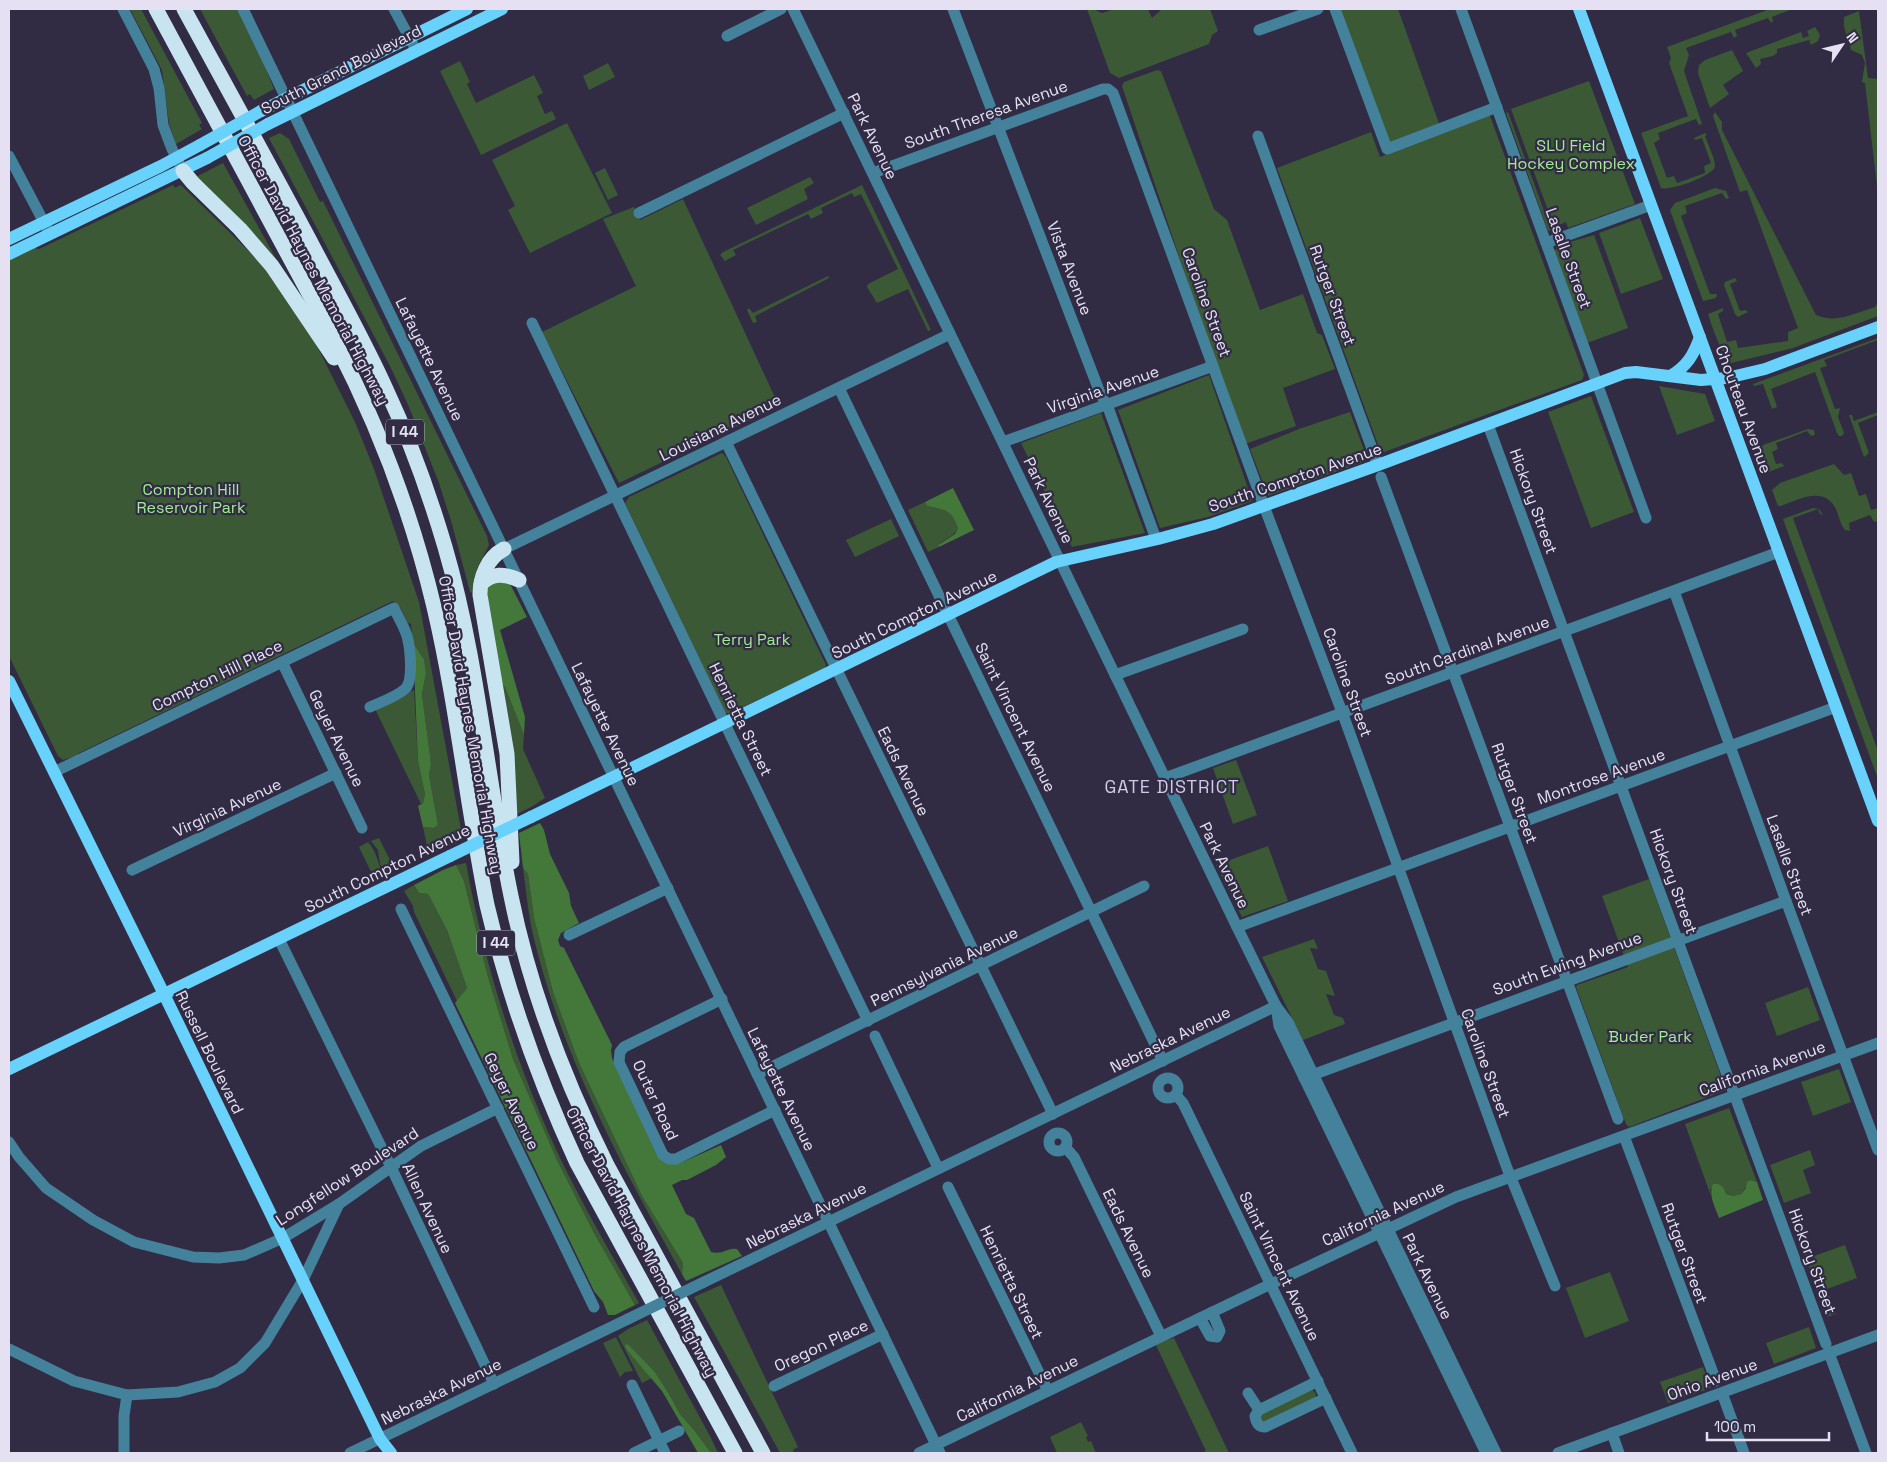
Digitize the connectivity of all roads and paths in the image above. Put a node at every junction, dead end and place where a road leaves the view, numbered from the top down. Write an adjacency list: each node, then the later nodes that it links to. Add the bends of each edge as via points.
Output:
1 (122, 9): 27 (street, via 154,69 163,125)
2 (156, 9): 44 (highway, Officer David Haynes Memorial Highway / I 44)
3 (184, 9): 85 (highway, Officer David Haynes Memorial Highway / I 44, via 363,342 392,401 418,466 446,551 463,620)
4 (243, 9): 20 (street, Lafayette Avenue)
5 (394, 9): 17 (street)
6 (467, 9): 17 (main road, South Grand Boulevard)
7 (502, 9): 18 (main road, South Grand Boulevard)
8 (781, 9): 16 (street)
9 (793, 9): 23 (street, Park Avenue)
10 (953, 9): 24 (street, Vista Avenue)
11 (1318, 9): 15 (street)
12 (1335, 9): 21 (street, via 1387,149)
13 (1461, 9): 21 (street, Lasalle Street)
14 (1579, 9): 29 (main road, Chouteau Avenue)
15 (1259, 30)
16 (727, 36)
17 (410, 37): 18 (street); 20 (main road, South Grand Boulevard)
18 (416, 50): 22 (main road, South Grand Boulevard)
19 (1110, 90): 24 (street, South Theresa Avenue, via 1103,89); 39 (street, Caroline Street)
20 (285, 97): 22 (street, Lafayette Avenue); 27 (main road, South Grand Boulevard, bridge, via 200,145)
21 (1497, 108): 33 (street, Lasalle Street)
22 (292, 111): 27 (main road, South Grand Boulevard, bridge, via 208,158); 54 (street, Lafayette Avenue)
23 (844, 113): 28 (street, Park Avenue); 30 (street)
24 (999, 127): 28 (street, South Theresa Avenue); 45 (street, Vista Avenue)
25 (1258, 136): 49 (street, Rutger Street)
26 (9, 156): 31 (street)
27 (180, 165): 31 (main road, South Grand Boulevard); 44 (highway, via 192,183 240,229 272,266)
28 (873, 173): 37 (street, Park Avenue)
29 (1651, 205): 33 (street); 38 (main road, Chouteau Avenue)
30 (639, 213)
31 (47, 228): 32 (main road, South Grand Boulevard); 34 (main road, South Grand Boulevard)
32 (9, 239)
33 (1546, 243): 42 (street, Lasalle Street)
34 (9, 254)
35 (532, 323): 50 (street, Henrietta Street)
36 (1878, 327): 41 (main road, South Compton Avenue, via 1765,369)
37 (950, 334): 43 (street, Louisiana Avenue); 48 (street, Park Avenue)
38 (1700, 337): 40 (main road, via 1690,359); 41 (main road, Chouteau Avenue)
39 (1213, 366): 45 (street, Virginia Avenue); 51 (street, Caroline Street)
40 (1670, 376): 41 (main road, South Compton Avenue); 42 (main road, South Compton Avenue, via 1630,372)
41 (1716, 379): 55 (main road, Chouteau Avenue)
42 (1597, 383): 49 (main road, South Compton Avenue); 52 (street, Lasalle Street)
43 (838, 388): 47 (street, Louisiana Avenue); 60 (street, Saint Vincent Avenue)
44 (362, 396): 158 (highway, Officer David Haynes Memorial Highway / I 44, via 396,479 424,565 444,652 477,858 497,949 524,1036 578,1163)
45 (1105, 404): 48 (street, Virginia Avenue); 53 (street, Vista Avenue)
46 (1490, 430): 62 (street, Hickory Street)
47 (726, 442): 50 (street, Louisiana Avenue); 64 (street, Eads Avenue)
48 (1003, 442): 56 (street, Park Avenue)
49 (1380, 471): 51 (main road, South Compton Avenue); 65 (street, Rutger Street)
50 (615, 496): 54 (street, Louisiana Avenue); 71 (street, Henrietta Street)
51 (1264, 506): 53 (main road, South Compton Avenue); 70 (street, Caroline Street)
52 (1646, 518)
53 (1156, 539): 56 (main road, South Compton Avenue)
54 (504, 549): 57 (street, Lafayette Avenue); 58 (highway, via 489,562)
55 (1779, 552): 59 (street, South Cardinal Avenue); 69 (main road, Chouteau Avenue)
56 (1060, 561): 60 (main road, South Compton Avenue); 66 (street, Park Avenue)
57 (518, 580): 58 (highway, via 497,574); 75 (street, Lafayette Avenue)
58 (481, 584): 85 (highway, via 482,609 509,772)
59 (1674, 591): 62 (street, South Cardinal Avenue); 72 (street, Lasalle Street)
60 (948, 615): 64 (main road, South Compton Avenue); 88 (street, Saint Vincent Avenue)
61 (1243, 629): 66 (street)
62 (1564, 631): 65 (street, South Cardinal Avenue); 77 (street, Hickory Street)
63 (282, 662): 68 (street, Compton Hill Place, via 394,608 407,636 409,685); 73 (street, Compton Hill Place); 74 (street, Geyer Avenue)
64 (836, 670): 71 (main road, South Compton Avenue); 93 (street, Eads Avenue)
65 (1453, 671): 70 (street, South Cardinal Avenue); 79 (street, Rutger Street)
66 (1116, 675): 76 (street, Park Avenue)
67 (9, 681): 73 (main road, Russell Boulevard)
68 (370, 707)
69 (1836, 707): 72 (street, Montrose Avenue); 78 (main road, Chouteau Avenue)
70 (1342, 712): 76 (street, South Cardinal Avenue); 81 (street, Caroline Street)
71 (725, 724): 75 (main road, South Compton Avenue); 98 (street, Henrietta Street)
72 (1730, 746): 77 (street, Montrose Avenue); 86 (street, Lasalle Street)
73 (54, 772): 95 (main road, Russell Boulevard)
74 (336, 773): 80 (street, Geyer Avenue); 82 (street, Virginia Avenue)
75 (614, 776): 84 (street, Lafayette Avenue); 91 (main road, South Compton Avenue, bridge)
76 (1165, 778): 89 (street, Park Avenue)
77 (1622, 786): 79 (street, Montrose Avenue); 92 (street, Hickory Street)
78 (1878, 822)
79 (1510, 826): 81 (street, Montrose Avenue); 94 (street, Rutger Street)
80 (362, 828)
81 (1398, 867): 89 (street, Montrose Avenue); 99 (street, Caroline Street)
82 (132, 870)
83 (1144, 886): 88 (street, Pennsylvania Avenue)
84 (668, 888): 90 (street); 96 (street, Lafayette Avenue)
85 (511, 896): 159 (highway, Officer David Haynes Memorial Highway / I 44, via 553,1044 588,1126)
86 (1786, 901): 92 (street, South Ewing Avenue); 102 (street, Lasalle Street)
87 (402, 909): 109 (street, Geyer Avenue)
88 (1092, 912): 93 (street, Pennsylvania Avenue); 103 (street, Saint Vincent Avenue)
89 (1237, 927): 97 (street, Park Avenue)
90 (569, 935)
91 (279, 939): 95 (main road, South Compton Avenue); 117 (street, Allen Avenue)
92 (1678, 940): 94 (street, South Ewing Avenue); 108 (street, Hickory Street)
93 (980, 966): 98 (street, Pennsylvania Avenue); 111 (street, Eads Avenue)
94 (1567, 981): 99 (street, South Ewing Avenue); 112 (street, Rutger Street)
95 (164, 994): 104 (main road, South Compton Avenue); 124 (main road, Russell Boulevard)
96 (722, 1000): 105 (street, Lafayette Avenue); 110 (street, Outer Road, via 624,1047 620,1052 619,1062 663,1155 676,1159)
97 (1276, 1006): 103 (street, Nebraska Avenue); 106 (street, Park Avenue, via 1288,1022)
98 (868, 1021): 105 (street, Pennsylvania Avenue)
99 (1454, 1022): 106 (street, South Ewing Avenue); 119 (street, Caroline Street)
100 (875, 1036): 118 (street)
101 (1878, 1043): 102 (street, California Avenue)
102 (1844, 1055): 108 (street, California Avenue); 116 (street, Lasalle Street)
103 (1163, 1061): 111 (street, Nebraska Avenue)
104 (9, 1069)
105 (757, 1074): 110 (street, Lafayette Avenue)
106 (1308, 1076): 123 (street, Park Avenue)
107 (1176, 1095): 126 (street, Saint Vincent Avenue, via 1183,1103)
108 (1735, 1095): 113 (street, California Avenue); 134 (street, Hickory Street)
109 (498, 1108): 117 (street, Longfellow Boulevard, via 441,1135); 128 (street, Geyer Avenue)
110 (775, 1110): 122 (street, Lafayette Avenue)
111 (1053, 1114): 118 (street, Nebraska Avenue)
112 (1618, 1120)
113 (1624, 1136): 119 (street, California Avenue); 137 (street, Rutger Street)
114 (9, 1142): 124 (street, Longfellow Boulevard, via 46,1188 93,1220 134,1242 193,1257 219,1258 244,1255)
115 (1065, 1147): 133 (street, Eads Avenue, via 1074,1157)
116 (1878, 1150)
117 (391, 1167): 121 (street, Longfellow Boulevard); 138 (street, Allen Avenue)
118 (938, 1168): 122 (street, Nebraska Avenue)
119 (1511, 1177): 123 (street, California Avenue, via 1456,1197); 127 (street, Caroline Street)
120 (948, 1187): 141 (street, Henrietta Street)
121 (339, 1204): 124 (street, Longfellow Boulevard); 125 (street)
122 (829, 1222): 131 (street, Lafayette Avenue); 138 (street, Nebraska Avenue, bridge)
123 (1383, 1231): 126 (street, California Avenue); 162 (street, Park Avenue)
124 (283, 1238): 125 (main road, Russell Boulevard)
125 (303, 1280): 144 (street, via 265,1343 240,1368 215,1382 178,1392); 149 (main road, Russell Boulevard)
126 (1271, 1284): 129 (street, California Avenue); 136 (street, Saint Vincent Avenue)
127 (1555, 1286)
128 (594, 1307)
129 (1212, 1312): 130 (street, California Avenue); 130 (street, via 1220,1331 1217,1337 1210,1336)
130 (1200, 1318): 133 (street, California Avenue)
131 (883, 1334): 140 (street, Oregon Place); 151 (street, Lafayette Avenue)
132 (1878, 1335): 134 (street, Ohio Avenue)
133 (1161, 1336): 141 (street, California Avenue)
134 (1828, 1348): 142 (street, Ohio Avenue); 166 (street, Hickory Street)
135 (9, 1350): 144 (street, via 74,1381)
136 (1318, 1381): 145 (street, Saint Vincent Avenue); 146 (street)
137 (1716, 1381)
138 (494, 1384): 149 (street, Nebraska Avenue)
139 (632, 1385): 150 (street)
140 (774, 1386)
141 (1048, 1391): 151 (street, California Avenue)
142 (1722, 1392): 148 (street, Ohio Avenue); 165 (street)
143 (1248, 1393): 146 (street)
144 (127, 1395): 152 (street)
145 (1326, 1398): 146 (street, via 1265,1427 1255,1420); 161 (street, Saint Vincent Avenue)
146 (1259, 1410)
147 (680, 1431): 150 (street)
148 (1612, 1433): 163 (street, Ohio Avenue); 164 (street)
149 (380, 1439): 153 (street, Nebraska Avenue); 154 (main road, Russell Boulevard); 155 (main road, Russell Boulevard)
150 (659, 1441): 156 (street); 157 (street)
151 (938, 1449): 160 (street, California Avenue)
152 (124, 1453)
153 (350, 1453)
154 (382, 1453)
155 (391, 1453)
156 (634, 1453)
157 (665, 1453)
158 (735, 1453)
159 (763, 1453)
160 (919, 1453)
161 (1352, 1453)
162 (1492, 1453)
163 (1558, 1453)
164 (1619, 1453)
165 (1744, 1453)
166 (1866, 1453)

